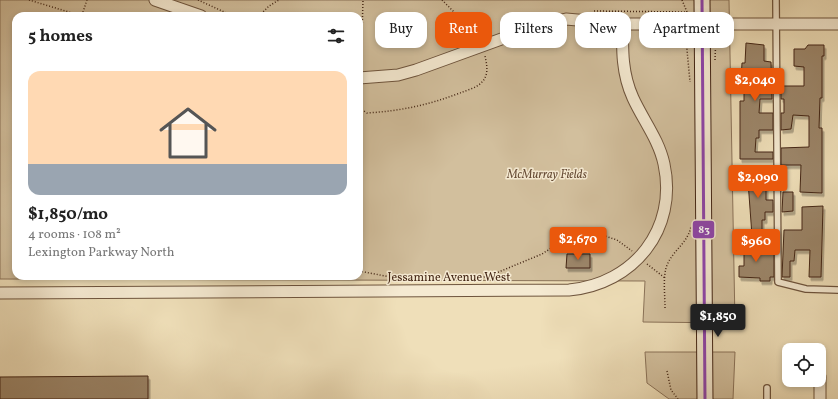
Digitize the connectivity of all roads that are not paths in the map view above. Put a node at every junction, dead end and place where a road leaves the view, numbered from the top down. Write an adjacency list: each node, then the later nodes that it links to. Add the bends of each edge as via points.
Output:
1 (155, 0): 4 (street)
2 (702, 0): 5 (main road)
3 (776, 0): 8 (lane)
4 (190, 12)
5 (697, 12)
6 (575, 20): 12 (street, via 543,24 398,75)
7 (734, 22): 8 (street)
8 (776, 23): 9 (street); 13 (lane, via 778,282 806,289)
9 (838, 24)
10 (623, 48): 14 (street, Jessamine Avenue West, via 626,81 658,146 666,177 666,201 663,215 650,244 640,257 614,278 596,286 569,290)
11 (694, 48): 17 (main road)
12 (363, 78)
13 (838, 290)
14 (0, 293)
15 (820, 387): 19 (street)
16 (767, 388): 18 (lane)
17 (705, 399)
18 (767, 399)
19 (820, 399)

